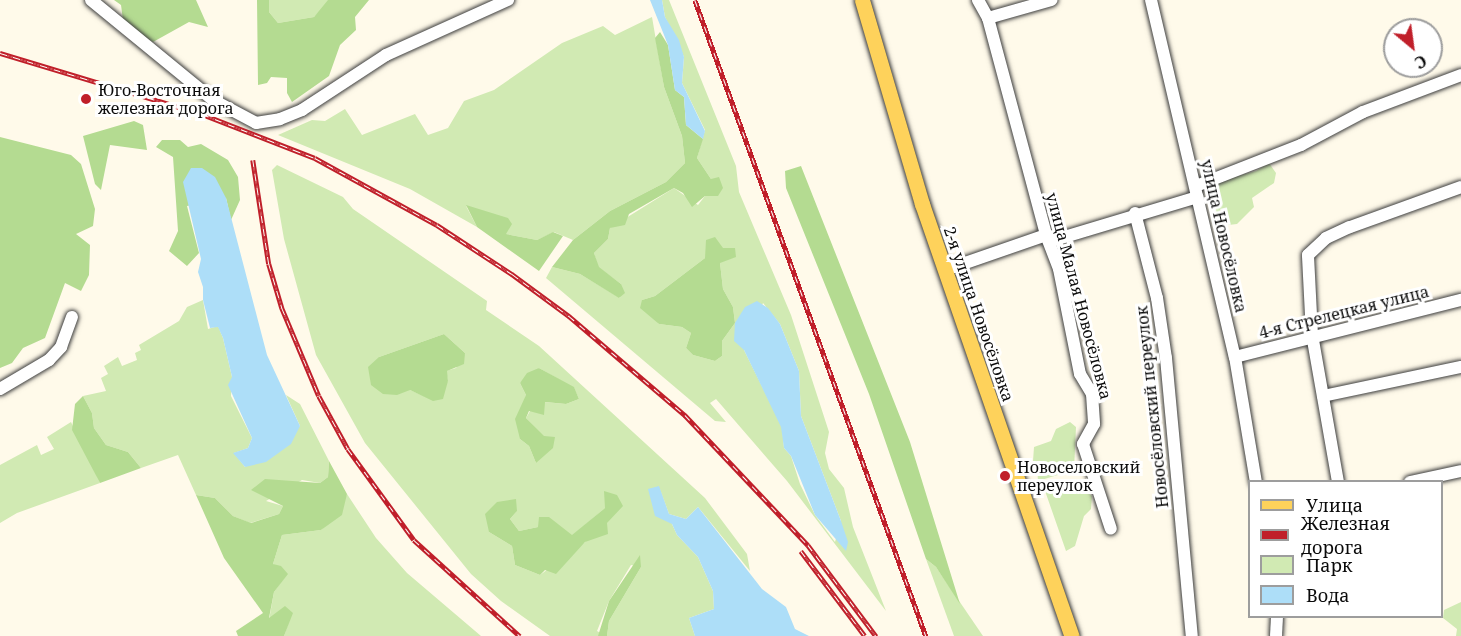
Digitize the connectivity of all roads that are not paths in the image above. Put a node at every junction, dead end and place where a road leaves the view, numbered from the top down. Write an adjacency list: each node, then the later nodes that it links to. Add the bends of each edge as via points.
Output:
1 (91, 0): 2 (street, via 213,100 256,123 302,110 386,56)
2 (508, 0)
3 (862, 0): 13 (main road, 2-я улица Новосёловка, via 878,64)
4 (978, 0): 7 (street, улица Малая Новосёловка)
5 (1051, 0): 7 (street)
6 (1151, 0): 10 (street, улица Новосёловка)
7 (988, 18): 12 (street, улица Малая Новосёловка)
8 (1461, 75): 10 (street, via 1363,112)
9 (1461, 187): 16 (street, via 1350,227 1326,238 1308,255)
10 (1197, 192): 11 (street); 17 (street, улица Новосёловка)
11 (1135, 213): 12 (street); 28 (street, Новосёловский переулок, via 1157,298 1166,358)
12 (1048, 238): 13 (street); 25 (street, улица Малая Новосёловка, via 1080,374 1092,394 1094,424 1083,444)
13 (945, 270): 27 (main road, 2-я улица Новосёловка)
14 (1461, 300): 16 (street, 4-я Стрелецкая улица)
15 (72, 317): 19 (street, via 61,347 49,360)
16 (1312, 334): 17 (street, 4-я Стрелецкая улица); 20 (street)
17 (1235, 357): 22 (street, улица Новосёловка)
18 (1461, 367): 20 (street)
19 (0, 389)
20 (1323, 396): 23 (street)
21 (1461, 471): 24 (street)
22 (1256, 480)
23 (1338, 480)
24 (1419, 480)
25 (1111, 529)
26 (1277, 618): 29 (street)
27 (1072, 636)
28 (1192, 636)
29 (1276, 636)

